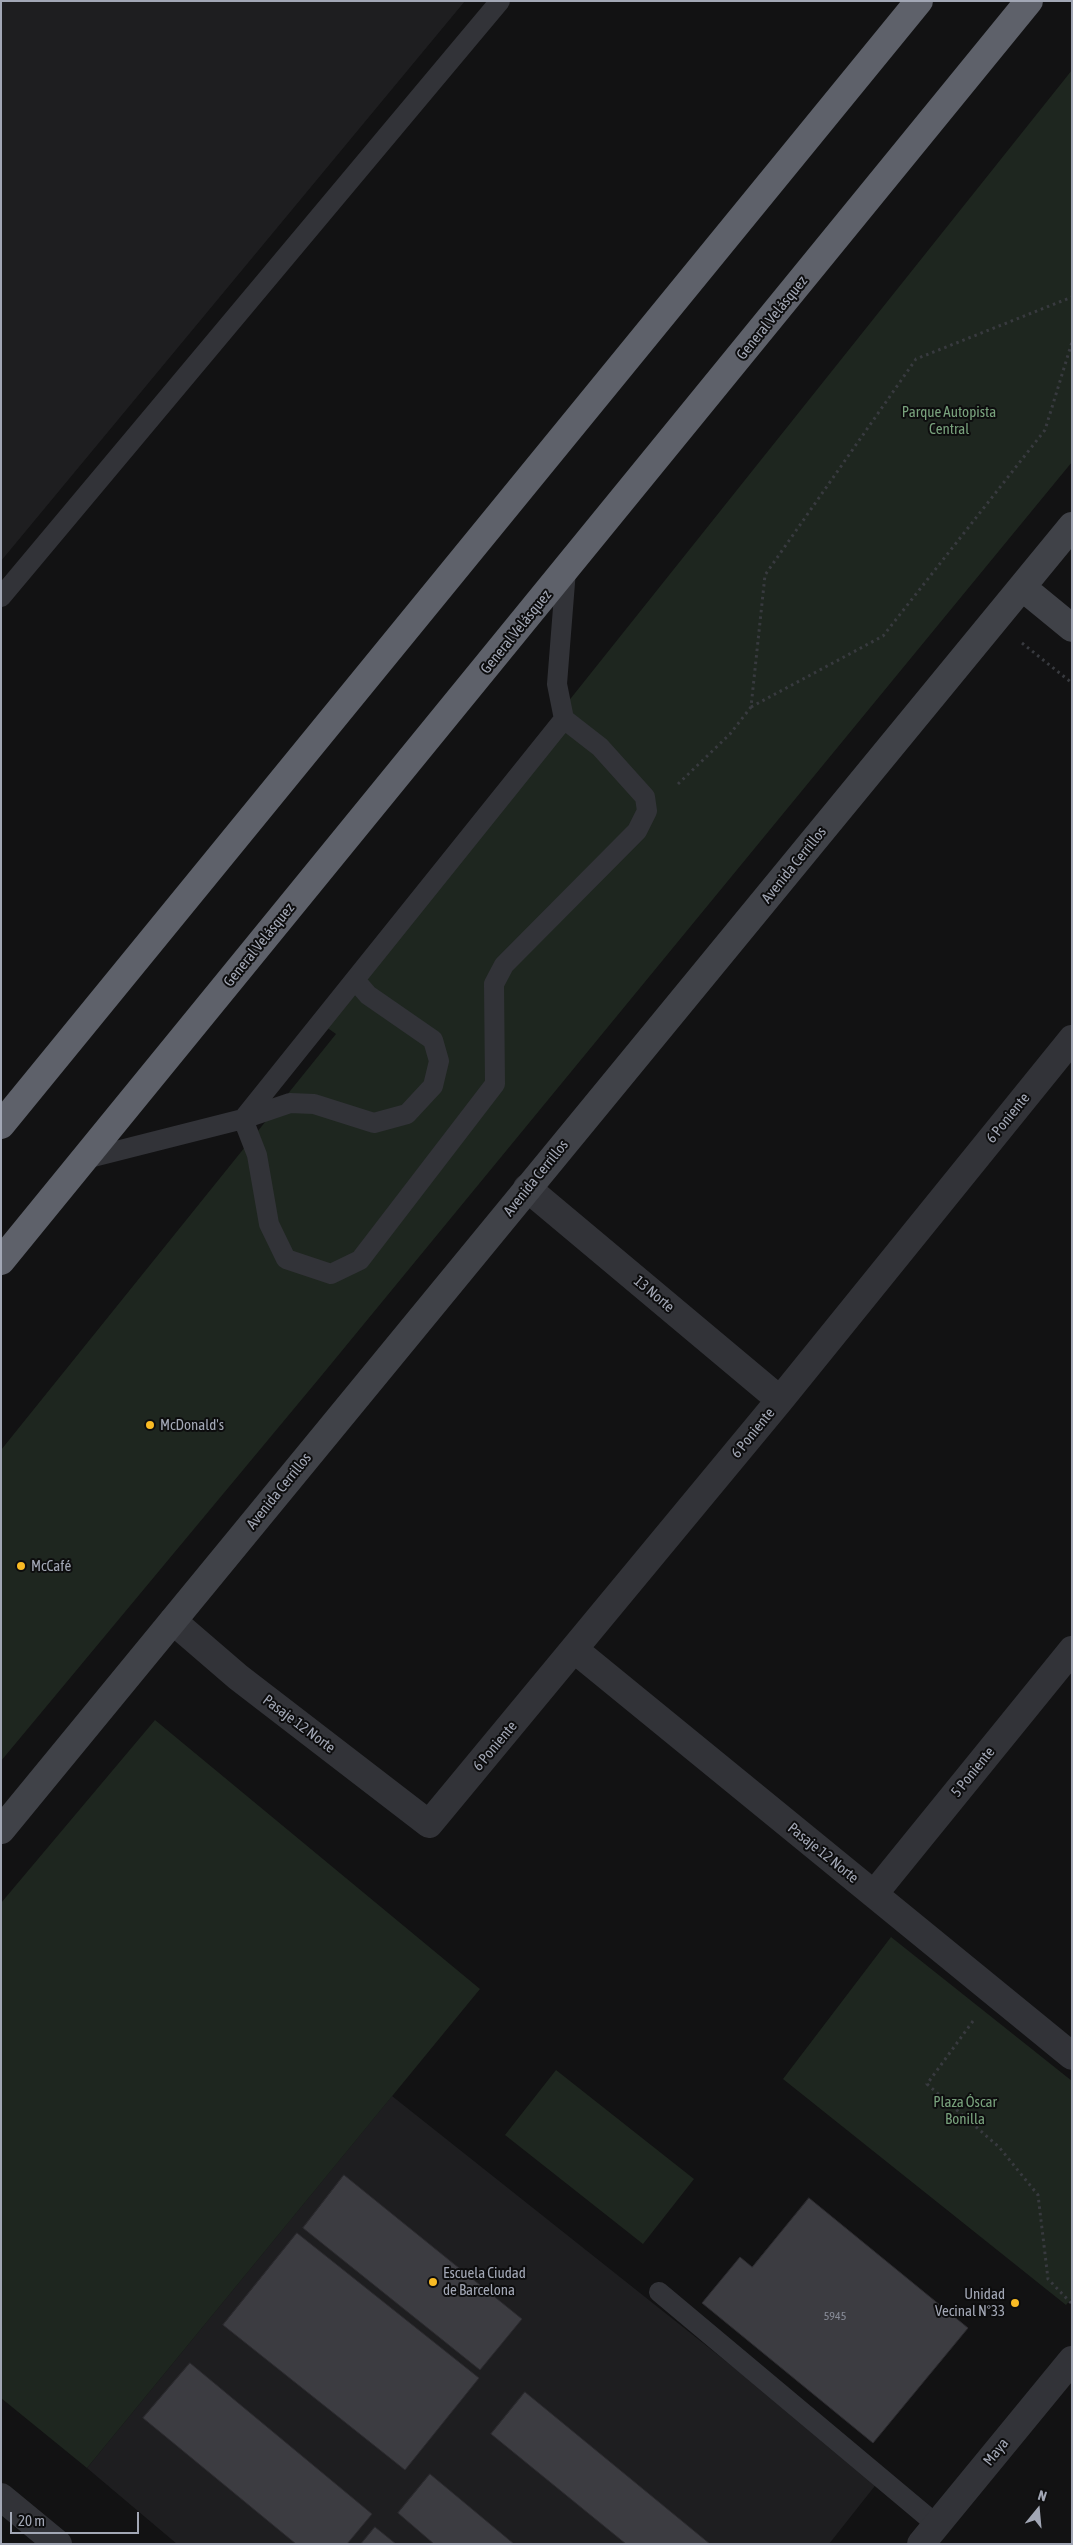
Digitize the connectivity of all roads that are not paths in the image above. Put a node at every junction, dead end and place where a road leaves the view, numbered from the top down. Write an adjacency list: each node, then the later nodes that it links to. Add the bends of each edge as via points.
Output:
1 (500, 1): 7 (lane)
2 (919, 1): 13 (highway)
3 (1029, 1): 5 (highway, General Velásquez)
4 (1072, 526): 6 (main road, Avenida Cerrillos)
5 (566, 570): 9 (lane, via 558,684); 14 (highway, General Velásquez)
6 (1022, 586): 8 (main road); 15 (main road, Avenida Cerrillos)
7 (1, 597)
8 (1072, 628)
9 (564, 719): 10 (lane); 12 (lane, via 600,747 645,797 647,811 637,831 504,965 494,984 495,1084 360,1260 331,1274 286,1259 269,1224 258,1155)
10 (355, 980): 12 (lane); 12 (lane, via 368,995 433,1040 438,1061 433,1086 407,1114 374,1123 314,1104 290,1103)
11 (1072, 1039): 17 (street, 6 Poniente)
12 (243, 1119): 14 (lane)
13 (1, 1125)
14 (85, 1159): 16 (highway, General Velásquez)
15 (528, 1188): 17 (street, 13 Norte); 18 (main road, Avenida Cerrillos)
16 (1, 1261)
17 (780, 1400): 19 (street, 6 Poniente)
18 (172, 1621): 21 (street, Pasaje 12 Norte, via 238,1677); 22 (main road, Avenida Cerrillos)
19 (575, 1650): 21 (street, 6 Poniente); 23 (street, Pasaje 12 Norte)
20 (1072, 1650): 23 (street, 5 Poniente)
21 (429, 1824)
22 (1, 1830)
23 (874, 1894): 24 (street, Pasaje 12 Norte)
24 (1072, 2056)
25 (659, 2292): 28 (lane)
26 (1072, 2360): 28 (street, Maya)
27 (1, 2497): 29 (street)
28 (929, 2534)
29 (58, 2544)

